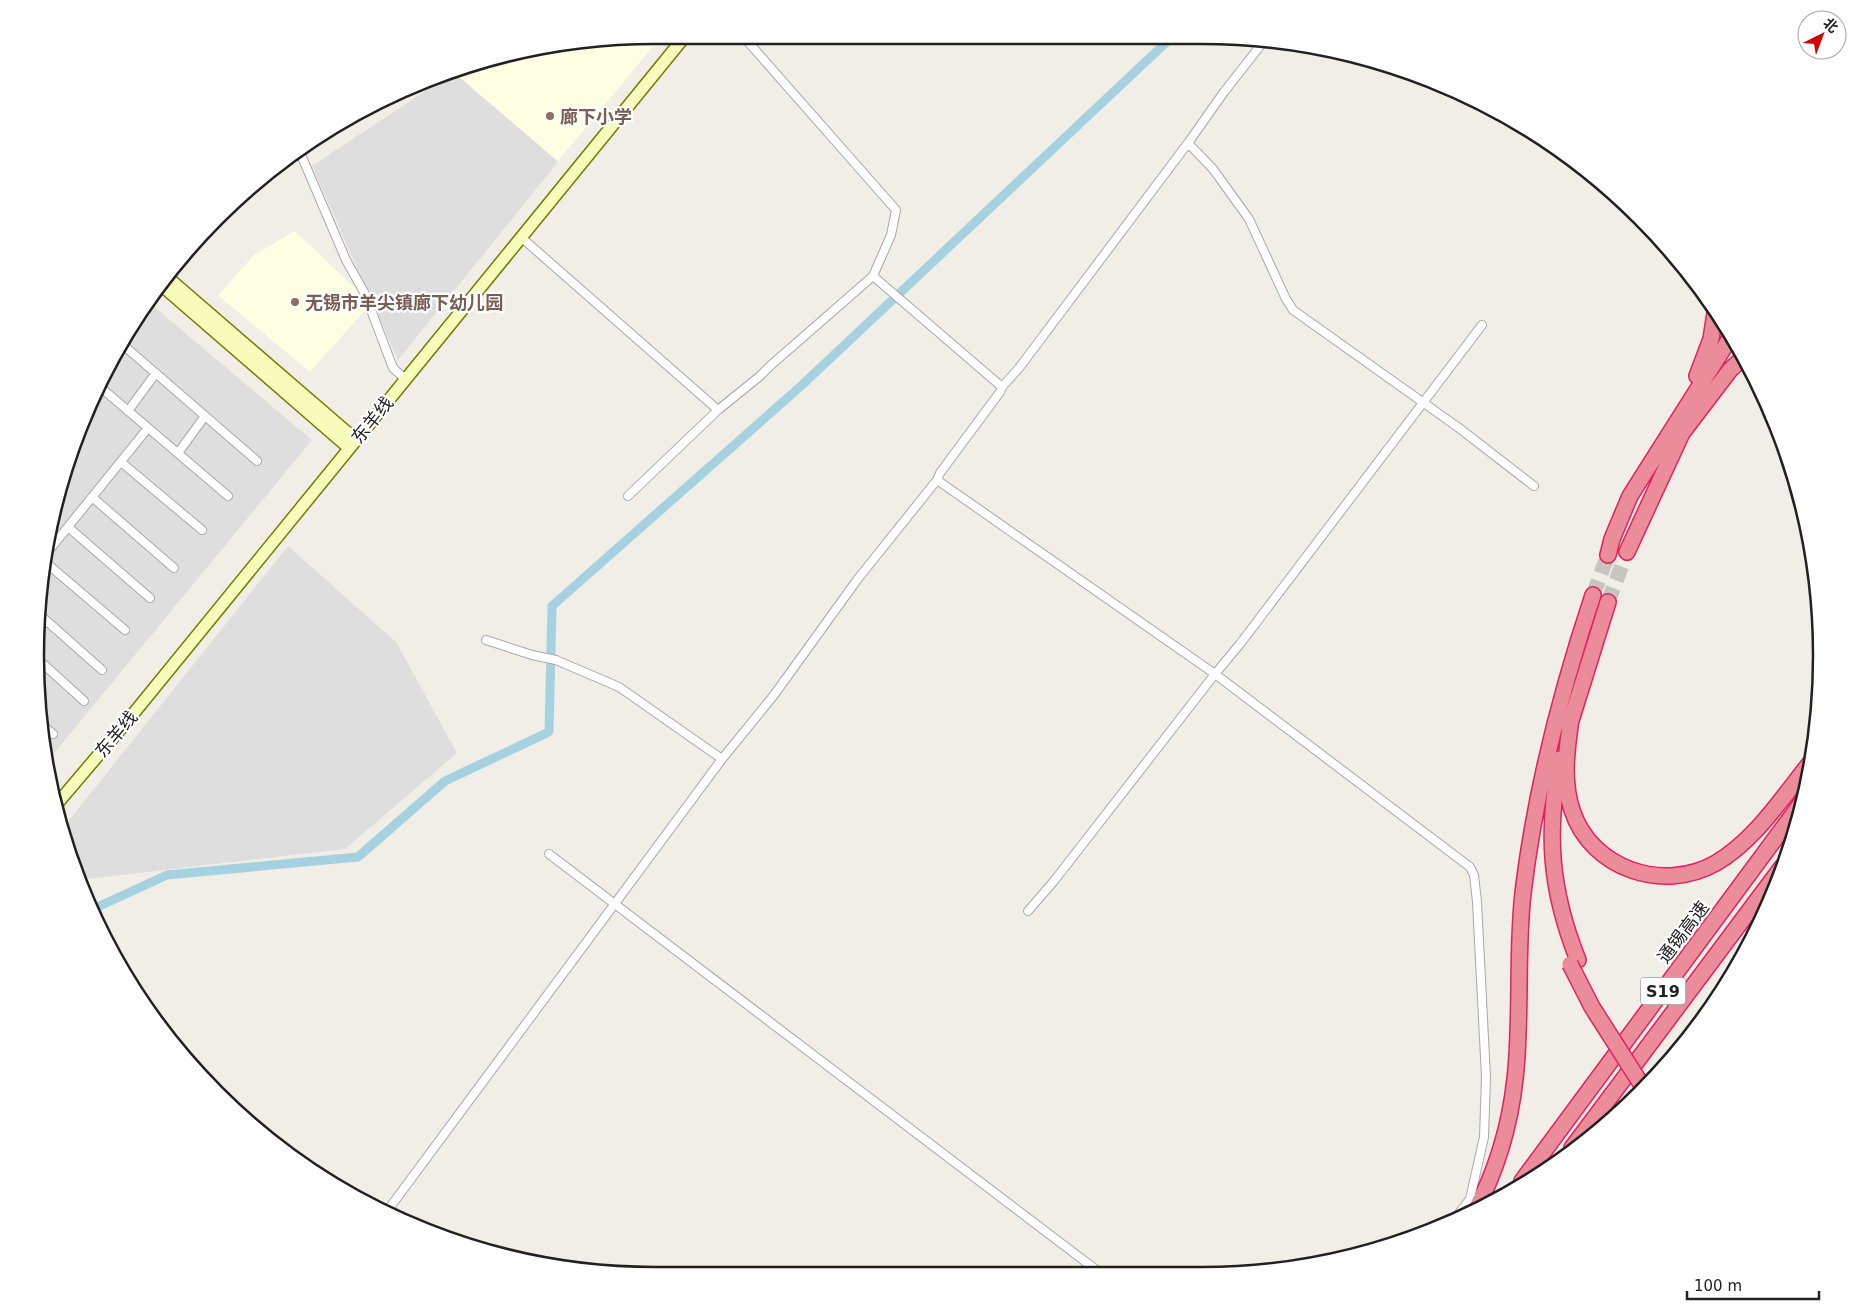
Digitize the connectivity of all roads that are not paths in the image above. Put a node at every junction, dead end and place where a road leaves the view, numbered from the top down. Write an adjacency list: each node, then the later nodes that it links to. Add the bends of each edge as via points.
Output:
1 (679, 44): 6 (main road, 东羊线)
2 (750, 44): 7 (street, via 896,210 891,235)
3 (1259, 47): 4 (street)
4 (1188, 143): 18 (street); 20 (street, via 1213,169 1249,219 1293,310)
5 (302, 157): 17 (street, via 346,260 365,294 393,368)
6 (522, 238): 17 (main road, 东羊线); 21 (street)
7 (873, 276): 18 (street); 21 (street)
8 (172, 281): 26 (main road)
9 (166, 289): 26 (main road)
10 (1714, 322): 25 (highway, via 1711,339)
11 (1482, 324): 20 (street)
12 (1727, 344): 25 (highway)
13 (127, 348): 16 (street)
14 (1731, 349): 25 (highway)
15 (1738, 363): 25 (highway)
16 (156, 373): 22 (street); 23 (street)
17 (405, 379): 26 (main road, 东羊线)
18 (1002, 387): 30 (street)
19 (104, 391): 22 (street)
20 (1422, 402): 31 (street); 50 (street)
21 (718, 410): 33 (street)
22 (128, 411): 24 (street)
23 (205, 416): 27 (street); 28 (street)
24 (148, 428): 27 (street); 29 (street)
25 (1676, 432): 38 (highway); 39 (highway, via 1630,496)
26 (352, 444): 58 (main road, 东羊线)
27 (178, 453): 32 (street)
28 (257, 461)
29 (121, 462): 34 (street); 36 (street)
30 (937, 480): 50 (street); 56 (street)
31 (1534, 486)
32 (228, 496)
33 (628, 496)
34 (92, 497): 35 (street); 41 (street)
35 (68, 527): 37 (street); 43 (street)
36 (202, 530)
37 (55, 543)
38 (1627, 552)
39 (1608, 555)
40 (51, 567): 46 (street)
41 (174, 568)
42 (1593, 595): 53 (highway)
43 (150, 598)
44 (1608, 602): 52 (highway)
45 (45, 619): 49 (street)
46 (125, 630)
47 (486, 640): 56 (street, via 556,660 619,687)
48 (44, 665): 51 (street)
49 (102, 670)
50 (1215, 674): 64 (street); 73 (street, via 1470,867 1474,875 1486,1077 1484,1137 1470,1198)
51 (84, 701)
52 (1571, 719): 57 (highway, via 1566,770 1571,809 1578,824 1602,854 1649,876 1683,874 1715,863 1747,839); 65 (highway, via 1560,755 1552,807 1552,862)
53 (1556, 723): 65 (highway, via 1544,822 1545,870 1557,922); 71 (highway, via 1540,788 1523,895 1517,1053 1510,1112 1504,1140)
54 (49, 730): 55 (street)
55 (53, 734)
56 (722, 759): 62 (street)
57 (1801, 774)
58 (61, 799)
59 (1791, 817): 70 (highway, 通锡高速 / S19)
60 (549, 854): 62 (street)
61 (1769, 884): 63 (highway, S19)
62 (616, 904): 72 (street); 74 (street)
63 (1750, 909): 68 (highway); 69 (highway, S19)
64 (1028, 911)
65 (1574, 962): 66 (highway); 67 (highway, bridge, via 1592,1007)
66 (1646, 1075)
67 (1640, 1082)
68 (1616, 1105)
69 (1583, 1134)
70 (1529, 1171)
71 (1482, 1199)
72 (391, 1207)
73 (1462, 1209)
74 (1091, 1267)

